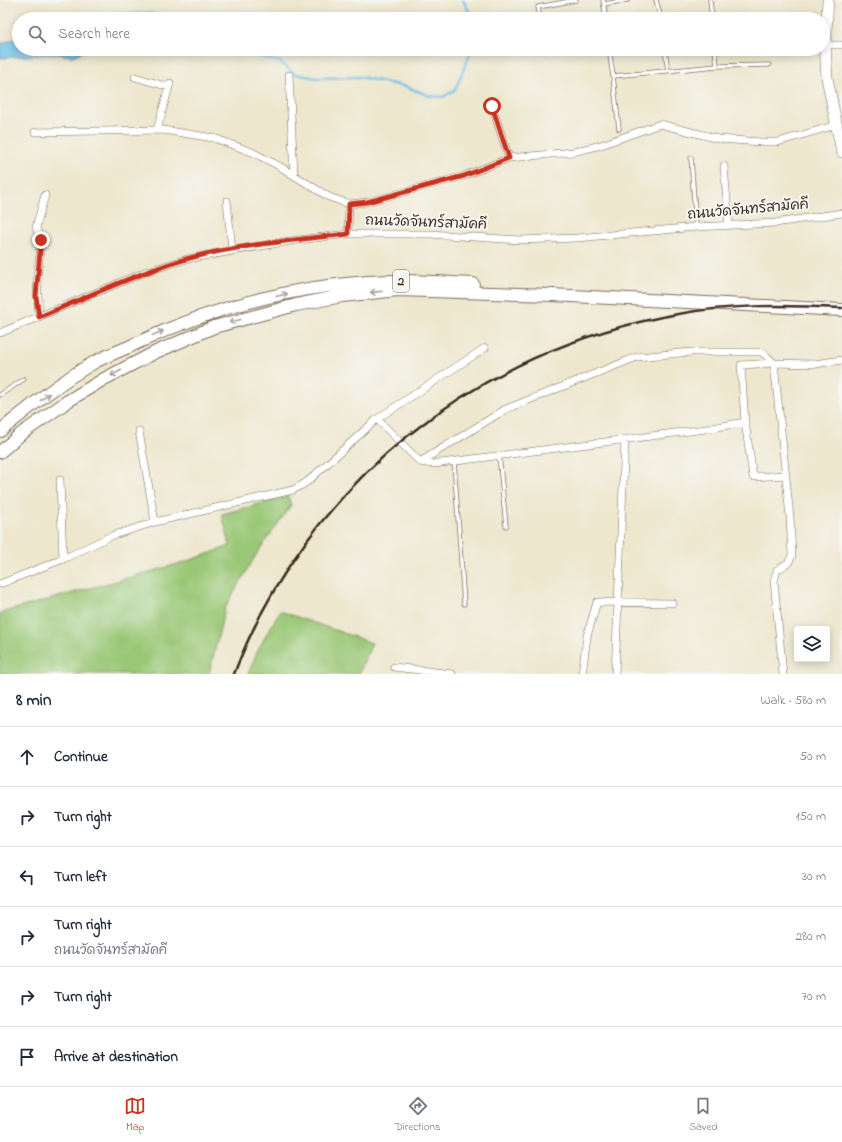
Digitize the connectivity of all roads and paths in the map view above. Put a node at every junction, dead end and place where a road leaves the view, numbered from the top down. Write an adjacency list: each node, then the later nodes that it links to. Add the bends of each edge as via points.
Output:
1 (576, 0): 7 (lane, via 538,7)
2 (628, 0): 6 (lane)
3 (656, 0): 9 (lane)
4 (710, 0): 10 (lane)
5 (828, 0): 11 (main road)
6 (604, 2): 8 (lane)
7 (539, 12)
8 (605, 12)
9 (659, 12)
10 (711, 12)
11 (827, 12)
12 (830, 45): 13 (street)
13 (842, 45)
14 (611, 56): 22 (lane)
15 (666, 56): 20 (lane)
16 (716, 56): 19 (lane)
17 (826, 56): 25 (main road, via 827,78)
18 (769, 65): 19 (lane)
19 (717, 66): 20 (lane)
20 (668, 71): 22 (lane)
21 (290, 75): 34 (street)
22 (613, 76): 27 (lane)
23 (135, 77): 28 (street, via 169,85)
24 (492, 106): 31 (street)
25 (837, 106): 26 (main road)
26 (836, 126): 30 (main road); 31 (street, via 778,142 762,142 719,139 660,124 574,152)
27 (619, 129)
28 (156, 130): 29 (street); 34 (street, via 214,138 252,152)
29 (35, 132)
30 (841, 145)
31 (509, 158): 37 (street, via 464,176 367,202)
32 (691, 158): 40 (lane)
33 (724, 166): 39 (street)
34 (294, 175): 37 (street, via 329,197)
35 (45, 194): 46 (street, via 36,227 41,244 37,290)
36 (227, 201): 42 (street)
37 (349, 204): 41 (street)
38 (842, 213): 39 (street, ถนนวัดจันทร์สามัคคี, via 775,223)
39 (729, 225): 40 (street, ถนนวัดจันทร์สามัคคี)
40 (696, 227): 41 (street, ถนนวัดจันทร์สามัคคี, via 527,240 430,234)
41 (348, 234): 42 (street, ถนนวัดจันทร์สามัคคี)
42 (232, 250): 46 (street, ถนนวัดจันทร์สามัคคี, via 187,259 145,272)
43 (842, 306): 44 (highway)
44 (820, 307): 45 (highway); 55 (highway, 2, one-way to 44, via 94,363 212,312 301,290 400,281); 58 (highway, 2, one-way to 58, via 398,290 342,296 296,305 214,327 156,352 68,401)
45 (842, 310)
46 (39, 317): 47 (street, ถนนวัดจันทร์สามัคคี)
47 (0, 333)
48 (485, 348): 53 (street)
49 (842, 360): 50 (street, via 815,364)
50 (774, 363): 54 (street, via 742,365); 61 (street, via 762,352 691,352 638,357 506,409); 62 (street)
51 (24, 379): 52 (lane)
52 (0, 395)
53 (377, 419): 61 (street); 64 (street, via 307,482 293,490)
54 (745, 422): 57 (street); 62 (street, via 753,477)
55 (0, 431)
56 (139, 431): 64 (street)
57 (625, 439): 59 (street); 68 (street)
58 (0, 452)
59 (499, 455): 60 (street); 65 (lane)
60 (454, 461): 61 (street, via 433,464); 70 (lane)
61 (420, 462)
62 (785, 475): 75 (street, via 792,556 788,563 778,570 774,581)
63 (60, 480): 66 (street)
64 (155, 522): 66 (street, via 111,536)
65 (506, 526)
66 (63, 559): 67 (street)
67 (0, 584)
68 (618, 603): 69 (street); 73 (street, via 597,602 587,636); 74 (street)
69 (672, 603)
70 (464, 604)
71 (394, 666): 72 (street)
72 (452, 674)
73 (582, 674)
74 (615, 674)
75 (783, 674)

